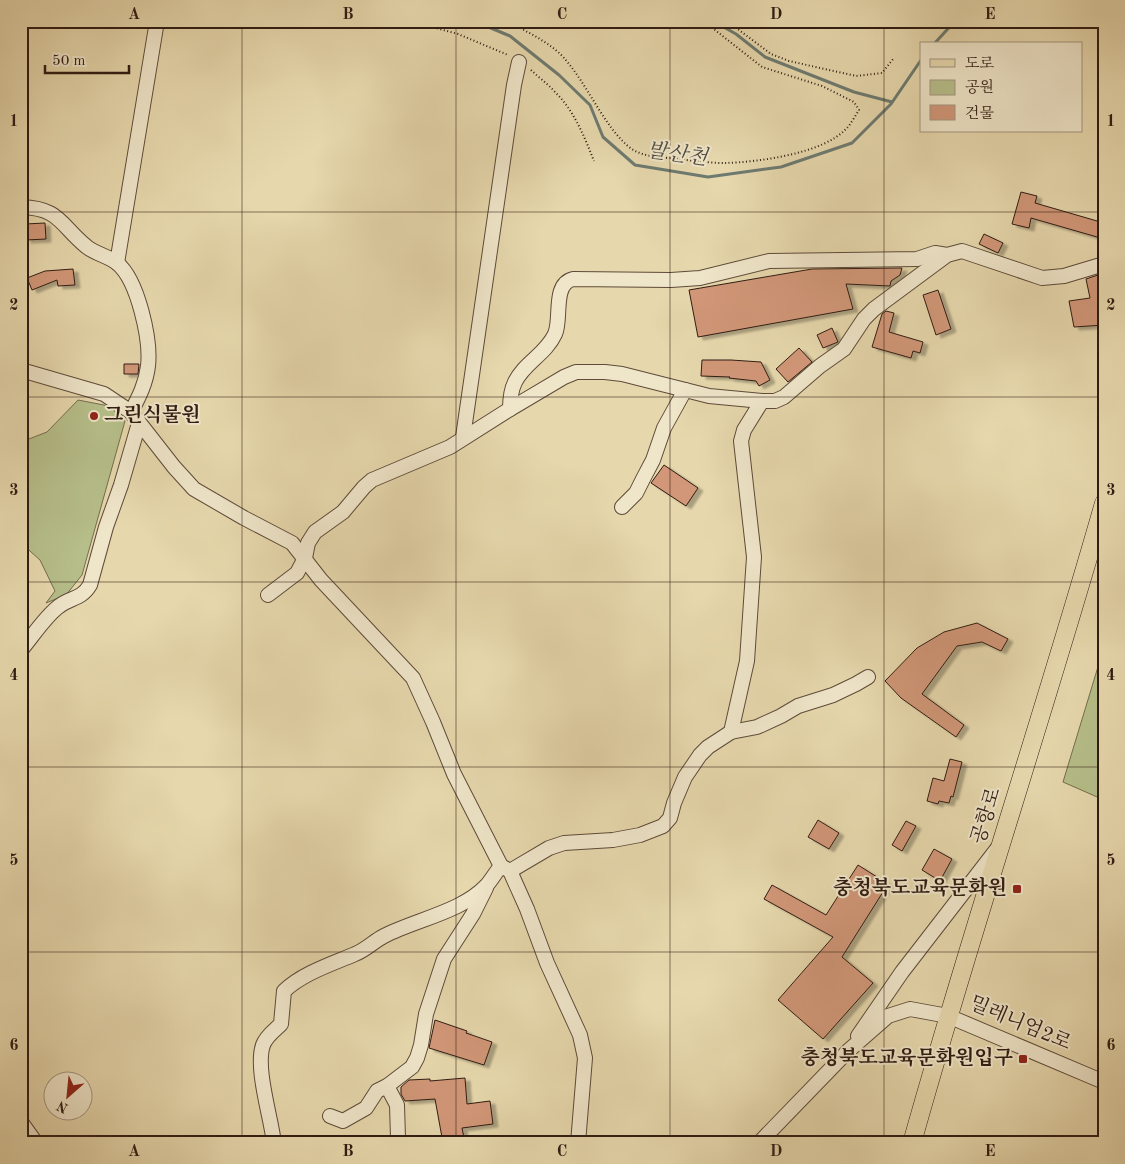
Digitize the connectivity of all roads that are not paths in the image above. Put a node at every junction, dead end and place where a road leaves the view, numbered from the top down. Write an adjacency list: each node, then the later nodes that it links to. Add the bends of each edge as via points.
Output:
1 (157, 21): 5 (street)
2 (518, 62): 12 (street)
3 (21, 207): 5 (street, via 48,211 88,248)
4 (947, 255): 6 (street, via 962,251 1042,278 1064,276); 9 (street, via 874,309 844,349 784,397); 10 (street, via 936,253 917,259 769,261 700,278 567,281 562,288 556,333 550,345 514,382)
5 (117, 263): 11 (street, via 130,279 138,298 148,345 148,366)
6 (1104, 264)
7 (21, 373): 11 (street, via 28,372 104,394)
8 (684, 390): 9 (street); 10 (street, via 622,374 576,372); 14 (street, via 636,493)
9 (762, 401): 19 (street, via 741,441 754,557 747,661)
10 (510, 409): 12 (street)
11 (135, 418): 15 (street, via 194,489 292,543); 17 (street, via 121,485 90,586 78,598 59,606)
12 (463, 437): 15 (street, via 450,447 372,480 343,512 315,532 308,542)
13 (1104, 503): 20 (main road, 공항로)
14 (622, 507)
15 (305, 558): 16 (street, via 297,573); 21 (street, via 321,580 413,678 454,774)
16 (268, 595)
17 (21, 650)
18 (868, 676): 19 (street, via 833,695 798,706 757,727)
19 (731, 732): 21 (street, via 700,755 685,777 670,818 663,826 640,835 612,840 564,843)
20 (1000, 844): 23 (main road, 공항로); 24 (street, via 902,972)
21 (506, 869): 22 (street); 32 (street, via 527,909 547,963 580,1035 585,1058)
22 (487, 885): 26 (street, via 444,959 426,1014 417,1058 412,1067); 31 (street, via 471,898 383,936 364,951 299,980 284,991 281,1024 264,1042 260,1054)
23 (948, 1016): 24 (street, 밀레니엄2로, via 910,1009 888,1016); 25 (street, 밀레니엄2로); 34 (main road, 공항로)
24 (848, 1052): 33 (street)
25 (1104, 1082)
26 (387, 1086): 27 (street, via 377,1091 359,1113 343,1120); 29 (street, via 397,1105)
27 (330, 1116)
28 (21, 1122): 30 (street)
29 (398, 1138)
30 (36, 1143)
31 (274, 1143)
32 (578, 1143)
33 (760, 1143)
34 (912, 1143)

